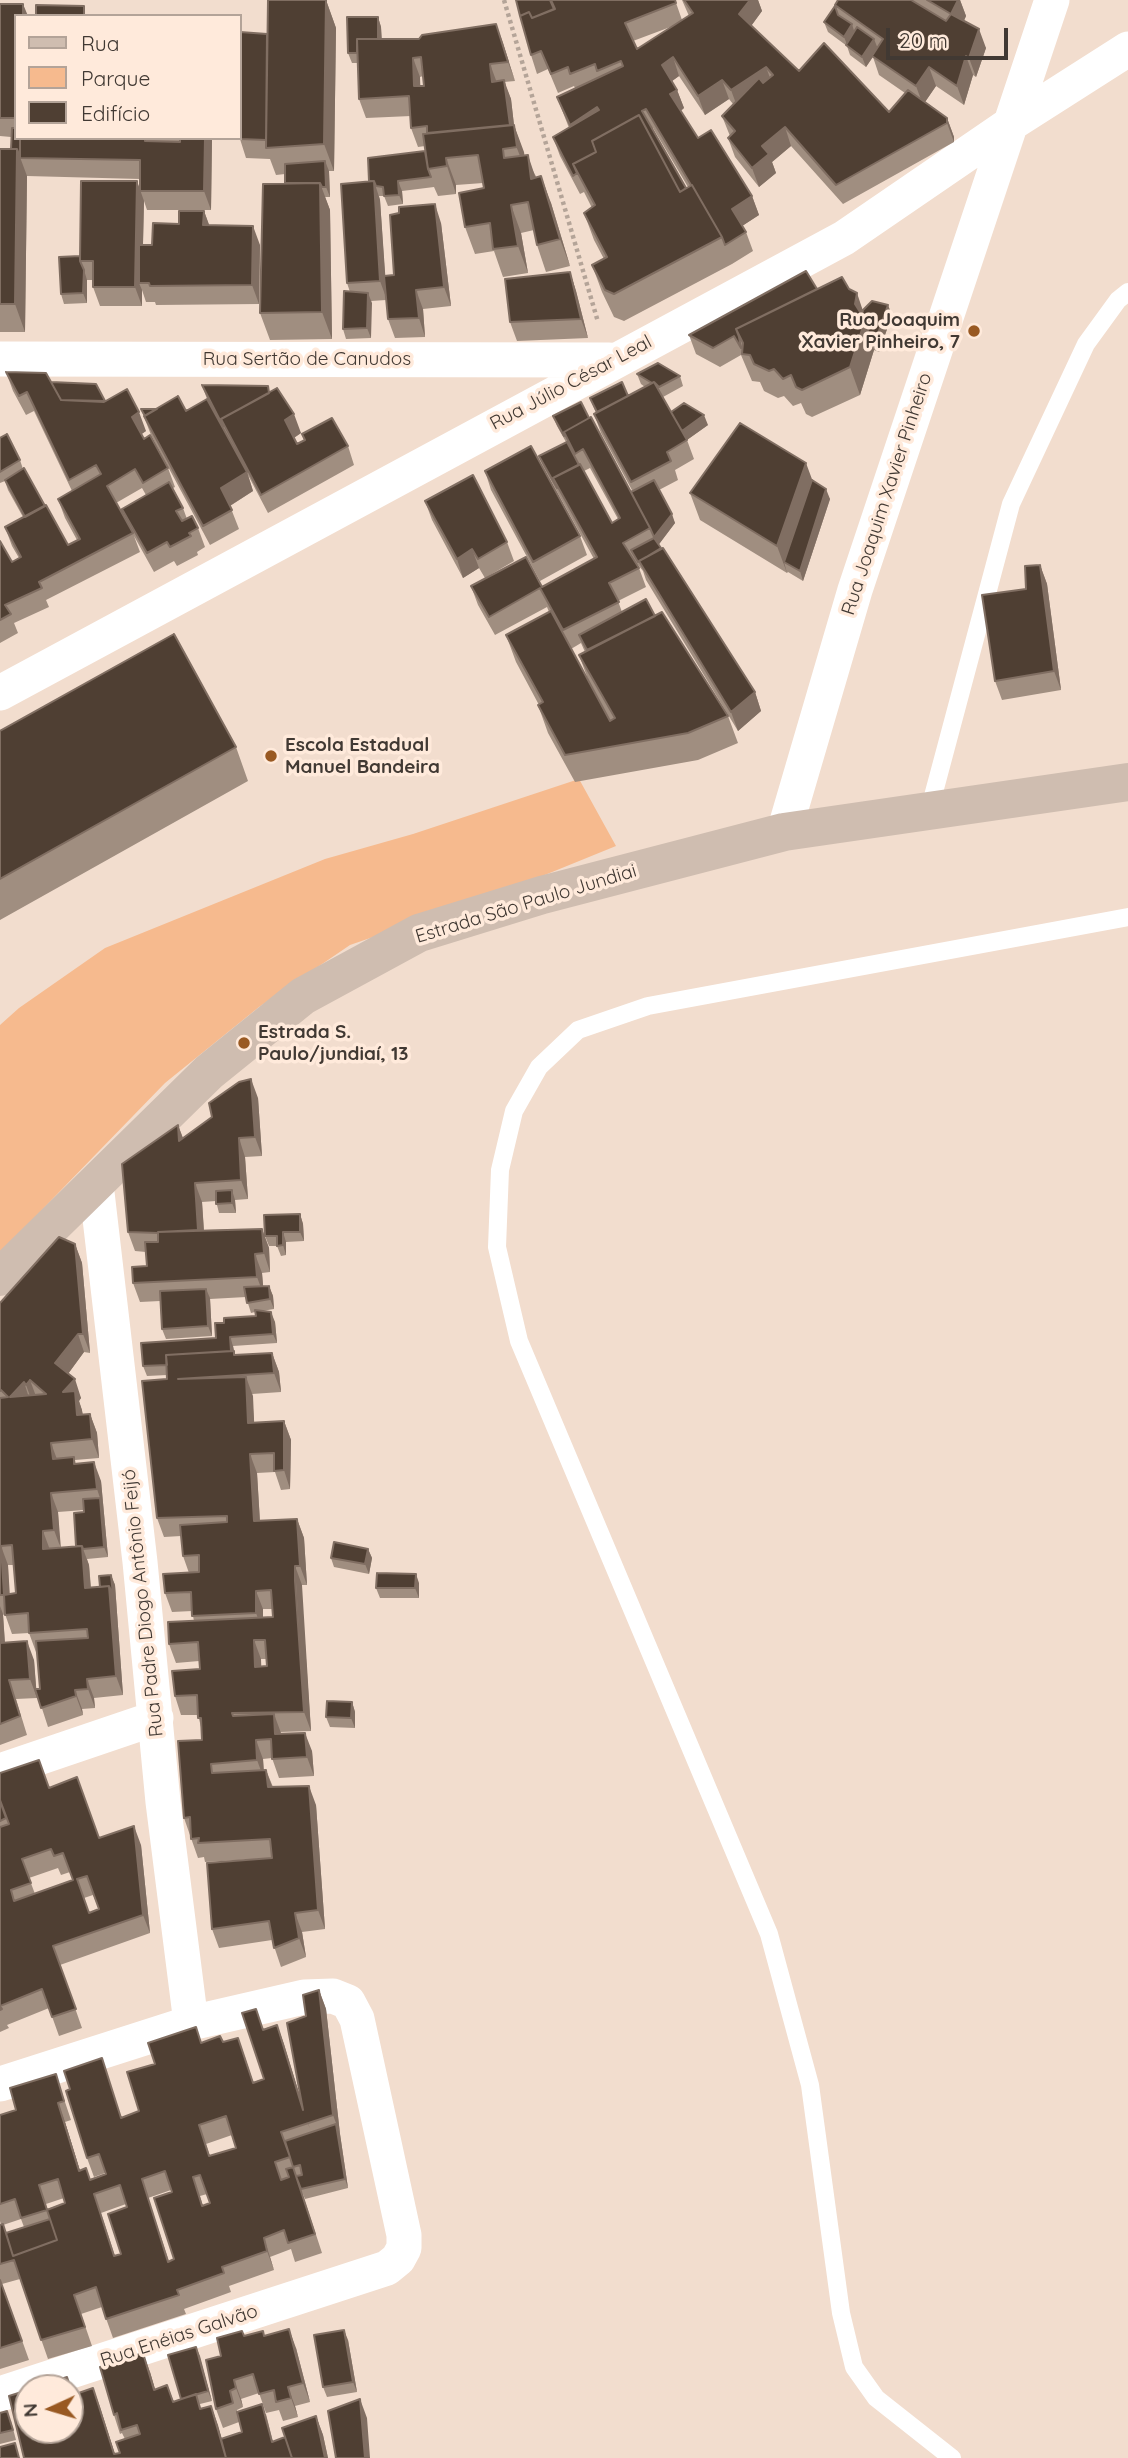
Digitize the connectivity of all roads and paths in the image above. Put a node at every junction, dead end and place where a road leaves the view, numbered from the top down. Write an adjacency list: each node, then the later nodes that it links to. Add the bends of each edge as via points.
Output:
1 (504, 0): 7 (path, via 597,319)
2 (1052, 0): 4 (street, Rua Joaquim Xavier Pinheiro)
3 (1128, 49): 4 (street, Rua Júlio César Leal)
4 (1012, 123): 7 (street, Rua Júlio César Leal, via 844,238); 11 (street, Rua Joaquim Xavier Pinheiro, via 855,590)
5 (1128, 292): 10 (lane, via 1086,344 1011,504)
6 (0, 359): 7 (street, Rua Sertão de Canudos)
7 (614, 360): 8 (street, Rua Júlio César Leal)
8 (0, 693)
9 (1128, 782): 10 (main road, Estrada São Paulo Jundiai)
10 (929, 811): 11 (main road, Estrada São Paulo Jundiai)
11 (783, 832): 13 (main road, Estrada São Paulo Jundiai, via 542,895 419,933 303,996 209,1072)
12 (1128, 917): 20 (lane, via 648,1006 578,1030 539,1067 514,1111 500,1170 497,1247 519,1341 769,1934 810,2085 841,2313 854,2367 876,2398)
13 (96, 1184): 14 (main road, Estrada São Paulo Jundiai); 15 (street, Rua Padre Diogo Antônio Feijó)
14 (0, 1277)
15 (156, 1718): 16 (street); 17 (street, Rua Padre Diogo Antônio Feijó)
16 (0, 1771)
17 (191, 2023): 18 (street, Rua Enéias Galvão); 19 (street, Rua Enéias Galvão, via 304,1997 333,1996 348,2002 357,2018 404,2248 387,2268)
18 (0, 2084)
19 (0, 2394)
20 (952, 2458)

